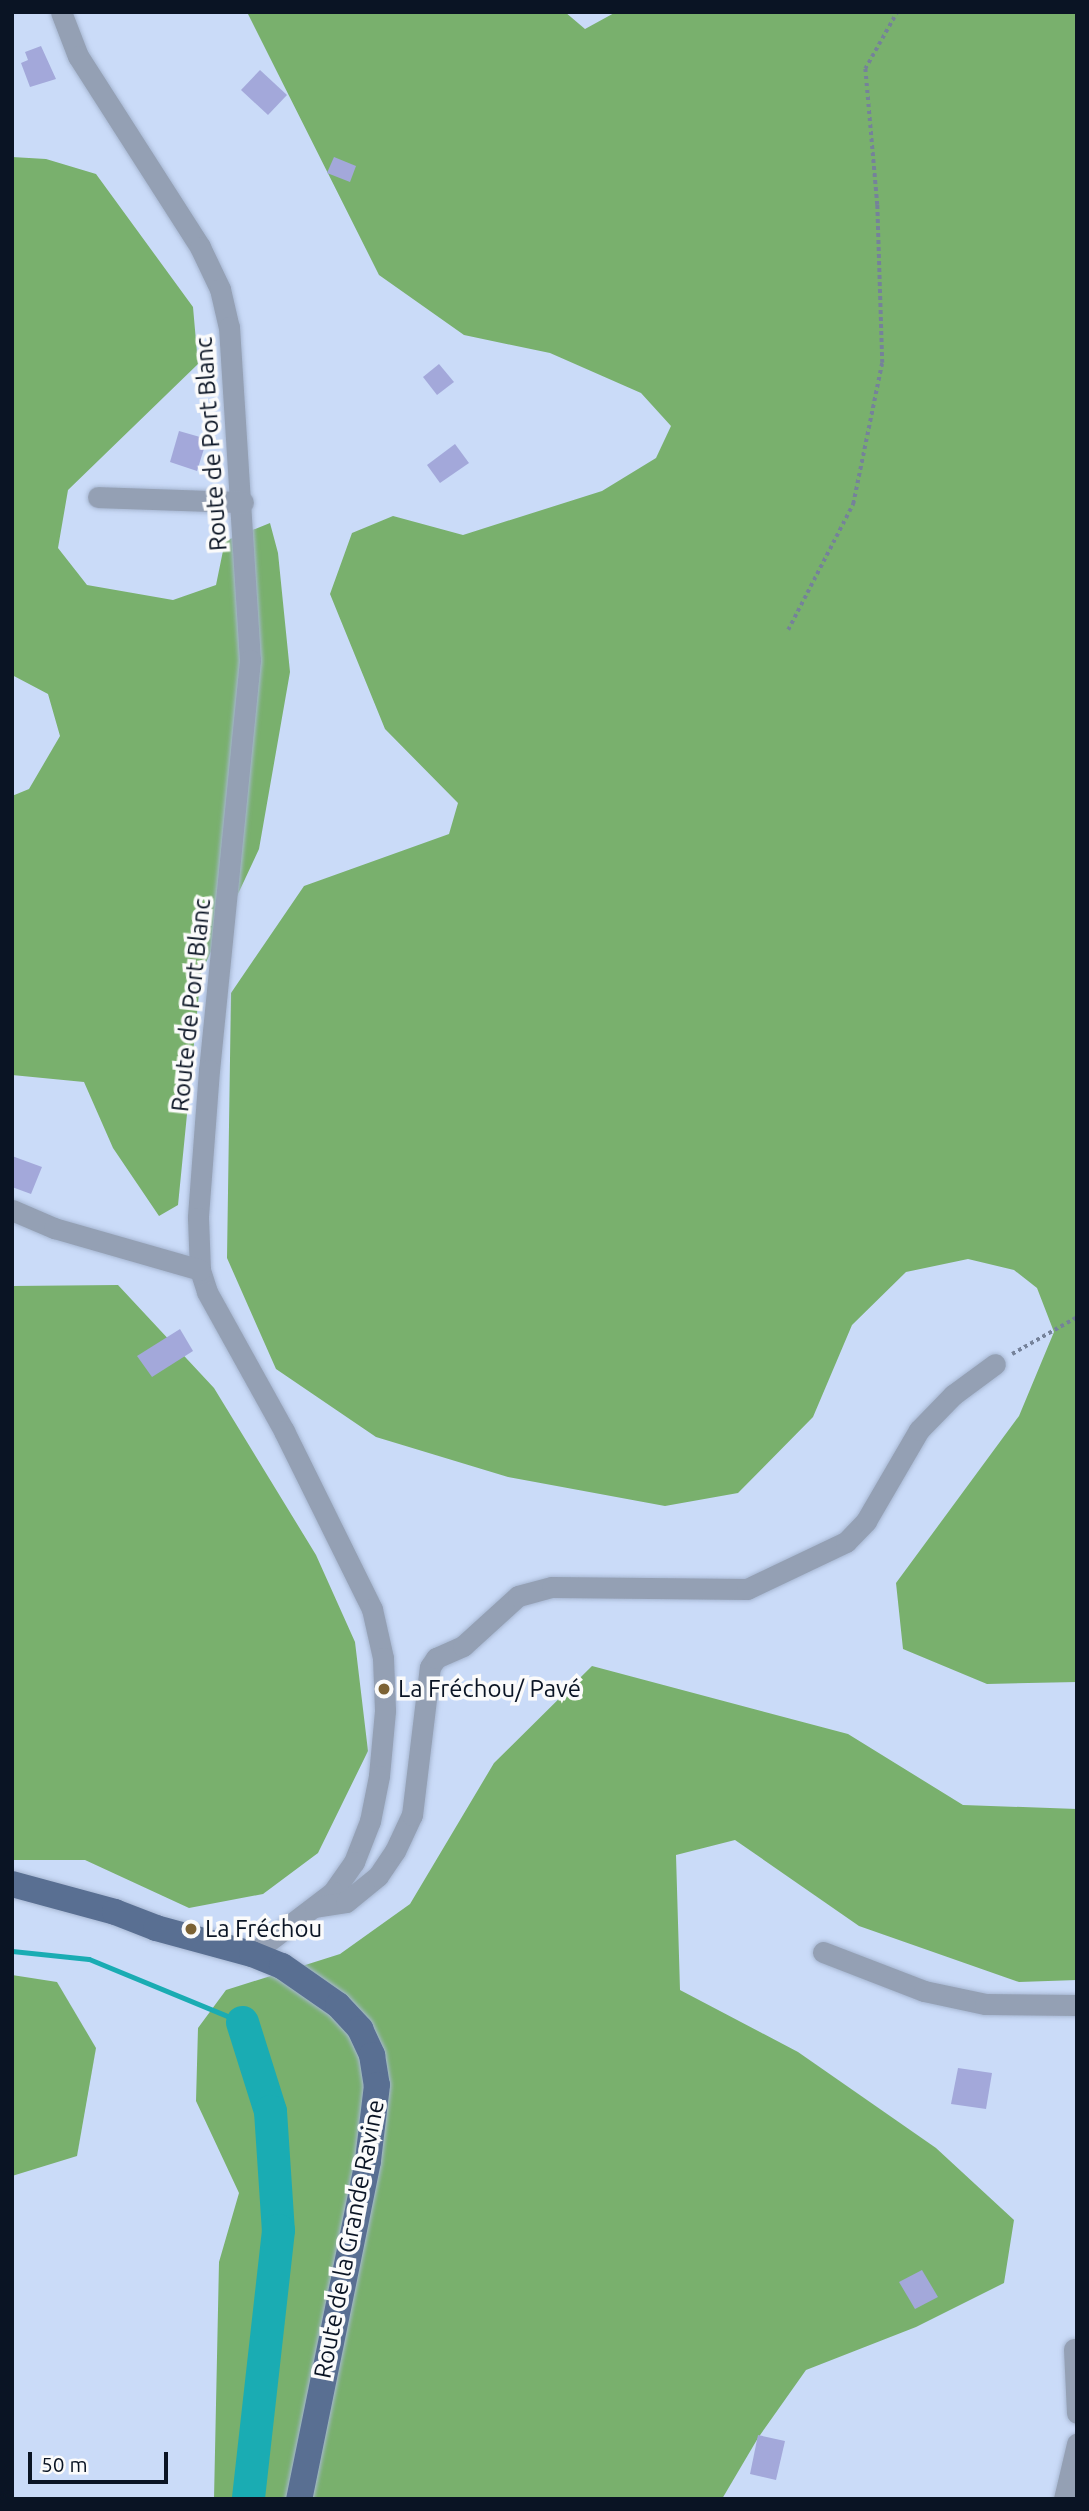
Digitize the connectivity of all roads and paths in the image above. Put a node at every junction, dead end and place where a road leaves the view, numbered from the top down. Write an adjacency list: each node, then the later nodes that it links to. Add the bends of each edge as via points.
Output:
1 (61, 12): 4 (street, Route de Port Blanc, via 78,56 200,247 220,289 229,327)
2 (897, 12): 5 (path, via 865,69 877,205 882,363 853,504)
3 (98, 497): 4 (street)
4 (243, 502): 7 (street, Route de Port Blanc, via 250,660 209,1070 198,1218)
5 (788, 630)
6 (12, 1210): 7 (street, via 54,1228)
7 (200, 1270): 11 (street, Route de Port Blanc, via 207,1292 284,1431 372,1609 383,1658 385,1711 370,1821 354,1862)
8 (1077, 1317): 9 (path)
9 (995, 1364): 11 (street, via 953,1395 919,1430 866,1521 846,1542 747,1589 552,1587 518,1596 463,1646 436,1658 430,1667 412,1815 395,1851 378,1876 346,1902)
10 (12, 1884): 13 (main road, Route de la Grande Ravine)
11 (315, 1908): 13 (street, Route de Port Blanc)
12 (823, 1952): 14 (street, via 924,1991 985,2004)
13 (252, 1954): 18 (main road, Route de la Grande Ravine, via 299,1976 338,2005 360,2029 372,2055 377,2085 368,2161)
14 (1077, 2005)
15 (1074, 2349): 16 (street)
16 (1077, 2413)
17 (1077, 2444): 19 (street)
18 (299, 2499)
19 (1064, 2499)

